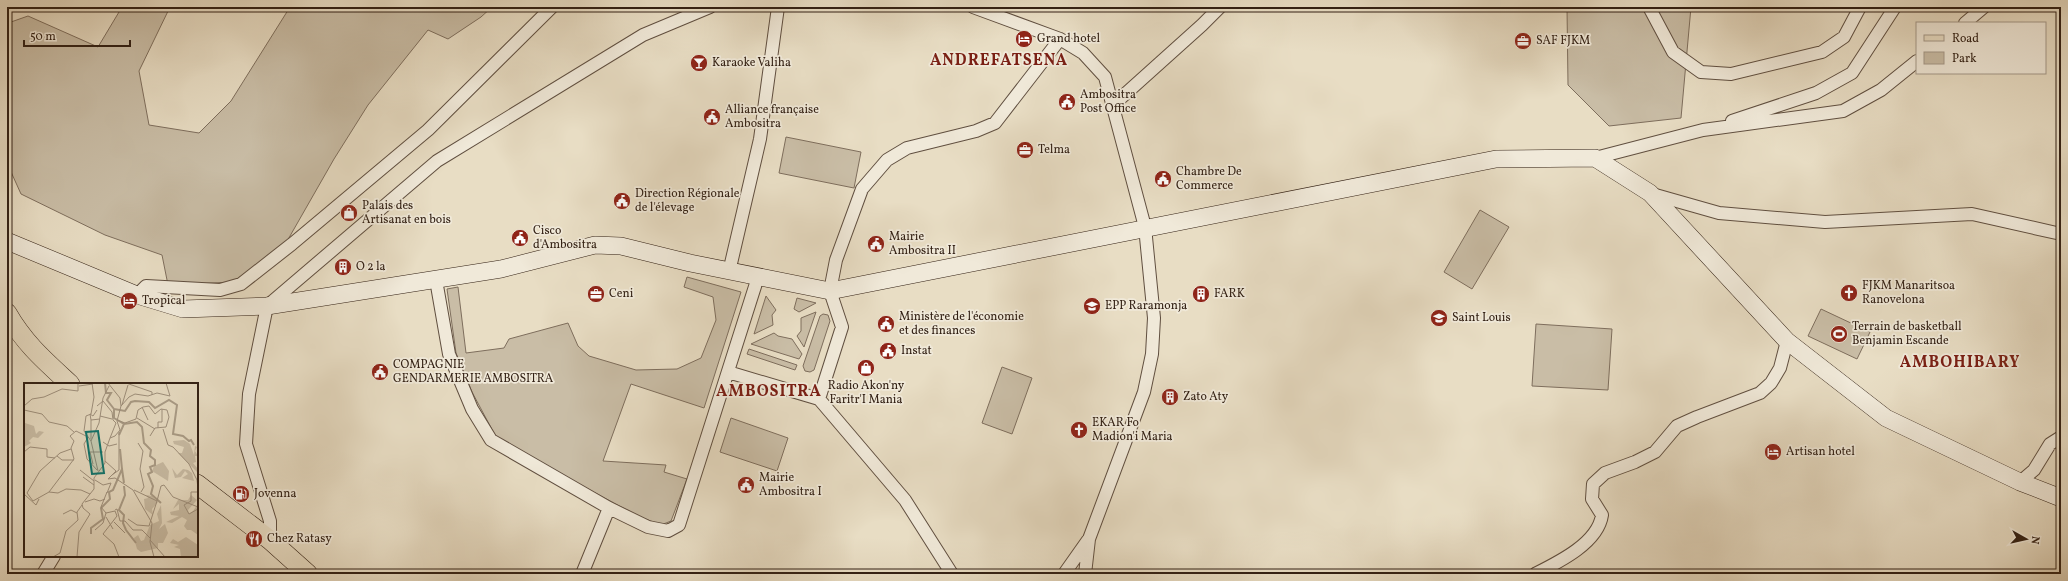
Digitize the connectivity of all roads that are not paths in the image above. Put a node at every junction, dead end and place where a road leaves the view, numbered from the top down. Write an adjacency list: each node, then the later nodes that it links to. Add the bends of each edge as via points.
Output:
1 (552, 7): 24 (street, via 428,130 241,284 220,290 146,286)
2 (710, 7): 25 (street, via 643,35 437,161)
3 (778, 7): 20 (street, via 760,139)
4 (973, 7): 11 (street)
5 (1220, 7): 13 (street)
6 (1649, 7): 7 (street, via 1673,52 1701,72 1731,74 1822,52 1844,37)
7 (1860, 7)
8 (1895, 7): 14 (street, via 1852,73 1816,92)
9 (1984, 7): 10 (street)
10 (1965, 22)
11 (1060, 39): 13 (street, via 1083,53 1105,77); 23 (street, via 995,122 976,131 907,148 887,160 862,189 836,260)
12 (1916, 62): 14 (street, via 1881,90 1843,111)
13 (1113, 105): 17 (street)
14 (1703, 130): 15 (street)
15 (1595, 158): 16 (street); 17 (street, via 1496,159)
16 (1650, 193): 18 (street, via 1719,213 1825,222 1972,214); 27 (street)
17 (1146, 227): 23 (street); 36 (street, via 1154,318 1152,354 1144,392)
18 (2061, 234)
19 (7, 241): 24 (street)
20 (729, 272): 21 (street); 22 (street, via 621,246 595,245 501,269)
21 (758, 278): 23 (street); 28 (street)
22 (436, 280): 25 (street); 35 (street, via 449,354 472,409 491,440)
23 (830, 292): 30 (street, via 842,327)
24 (137, 295): 25 (street, via 183,309)
25 (268, 306): 37 (street, via 249,394 246,444 270,521)
26 (7, 313): 29 (main road, via 19,334)
27 (1787, 341): 32 (street, via 1886,418); 45 (street, via 1780,368 1771,383 1760,393 1677,426 1655,452 1605,473 1592,484 1592,499 1602,515 1600,526 1576,551)
28 (728, 372): 30 (street); 35 (street, via 679,524 668,531 648,527)
29 (69, 383)
30 (819, 399): 42 (street, via 904,500)
31 (2061, 437): 32 (street, via 2050,444 2034,470)
32 (2020, 482): 34 (street)
33 (198, 485): 37 (main road)
34 (2061, 498)
35 (609, 508): 41 (street)
36 (1089, 539): 43 (street); 44 (street)
37 (270, 540): 40 (main road)
38 (53, 557): 39 (street)
39 (43, 574)
40 (308, 574)
41 (582, 574)
42 (952, 574)
43 (1064, 574)
44 (1085, 574)
45 (1535, 574)

